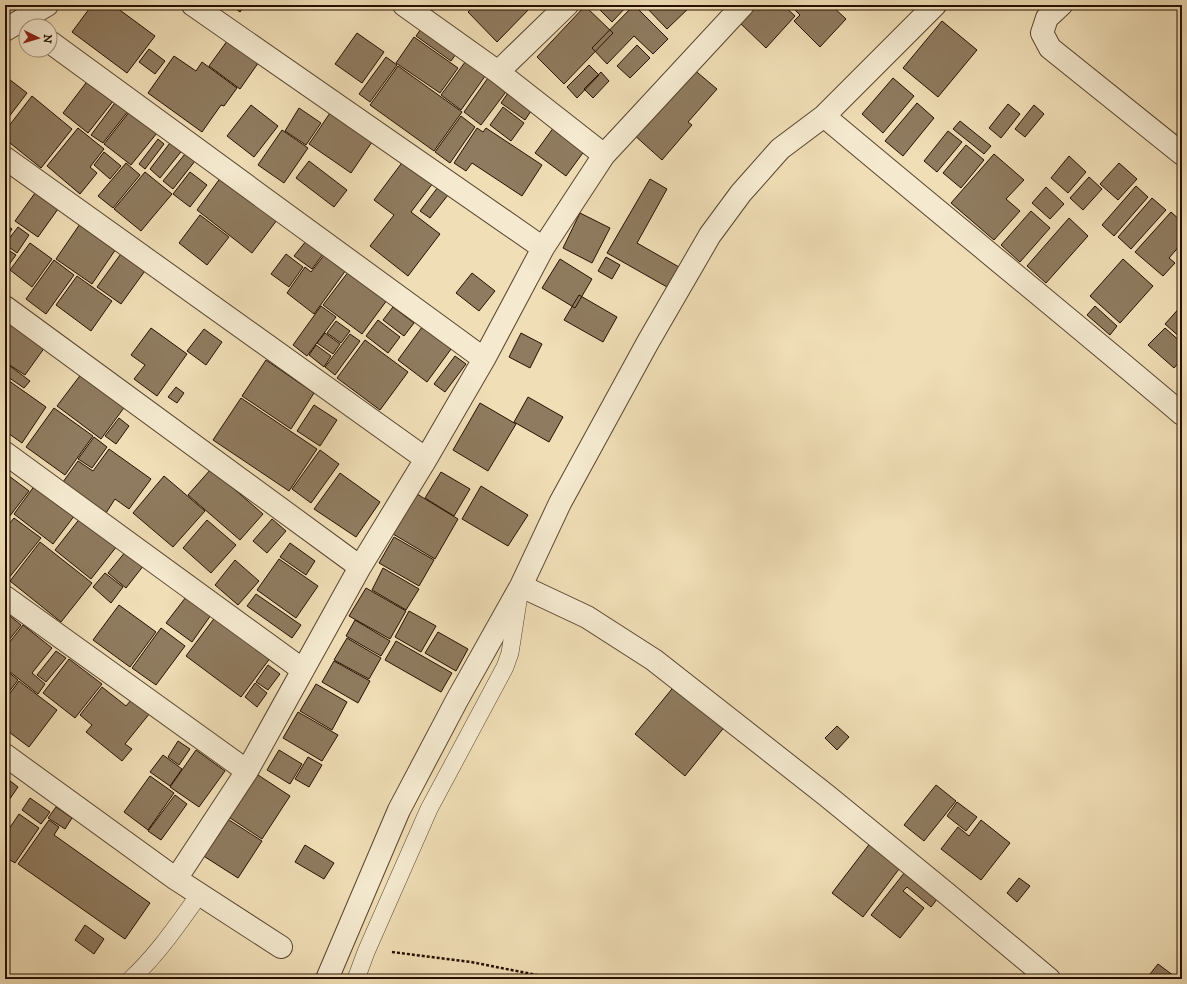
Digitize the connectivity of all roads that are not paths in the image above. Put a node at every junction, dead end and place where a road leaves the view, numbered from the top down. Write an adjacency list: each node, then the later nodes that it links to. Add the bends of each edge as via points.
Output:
1 (47, 5): 8 (street)
2 (193, 5): 15 (street)
3 (404, 5): 10 (street)
4 (567, 5): 10 (street)
5 (743, 5): 13 (street)
6 (935, 5): 11 (street)
7 (1061, 5): 12 (street, via 1048,18 1042,33 1050,48)
8 (28, 18)
9 (58, 48): 17 (street)
10 (498, 72): 13 (street)
11 (824, 116): 18 (street); 22 (street, via 780,149 741,192 710,235 560,503)
12 (1182, 154)
13 (604, 155): 15 (street)
14 (5, 158): 20 (street)
15 (543, 248): 17 (street)
16 (5, 307): 21 (street)
17 (484, 359): 20 (street)
18 (1182, 414)
19 (5, 453): 24 (street)
20 (426, 459): 21 (street)
21 (360, 567): 24 (street)
22 (521, 586): 31 (street, via 399,810); 32 (lane, via 512,646 505,667 429,809); 33 (street, via 587,617 654,660 826,795)
23 (5, 597): 26 (street)
24 (303, 670): 26 (street)
25 (5, 755): 27 (street)
26 (247, 771): 27 (street)
27 (176, 879): 28 (street)
28 (199, 895): 29 (street); 30 (lane, via 165,943)
29 (281, 947)
30 (131, 979)
31 (327, 979)
32 (356, 979)
33 (1049, 979)

